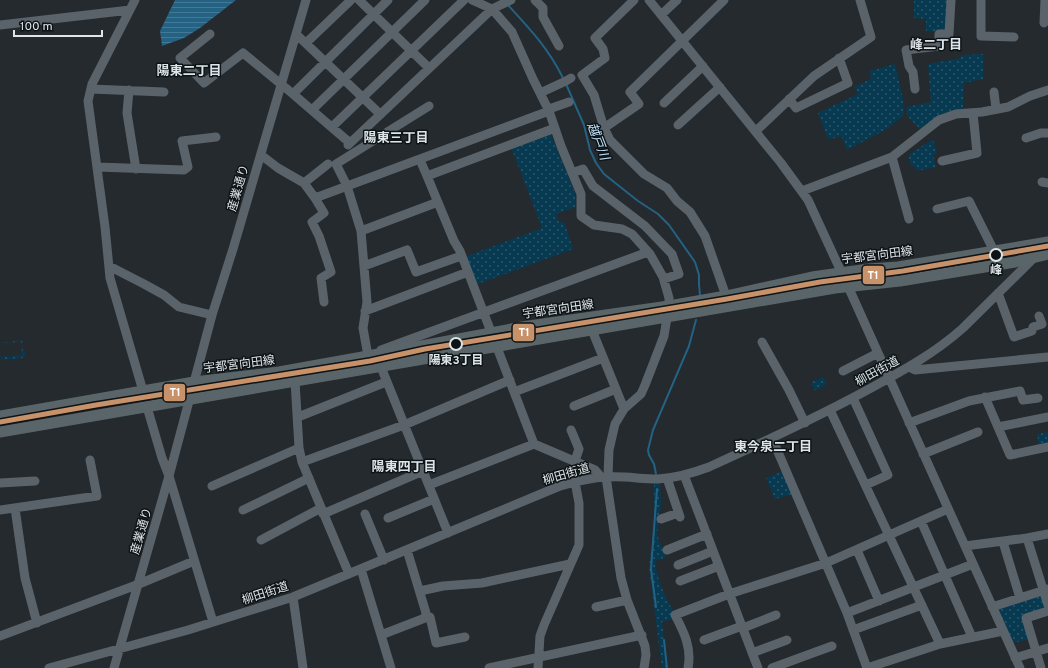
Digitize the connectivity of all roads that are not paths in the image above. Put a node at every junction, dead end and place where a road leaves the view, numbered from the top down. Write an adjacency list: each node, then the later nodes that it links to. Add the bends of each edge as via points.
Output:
1 (135, 0): 20 (street)
2 (306, 0): 27 (street, 産業通り)
3 (351, 0): 30 (street)
4 (359, 0): 21 (street)
5 (388, 0): 21 (street)
6 (425, 0): 25 (street)
7 (464, 0): 32 (street)
8 (472, 0): 19 (street)
9 (535, 0): 31 (street, via 542,8 542,17)
10 (634, 0): 62 (street, via 595,38 603,49 605,58 582,75 594,95)
11 (649, 0): 22 (street)
12 (677, 0): 22 (street)
13 (724, 0): 29 (street)
14 (860, 0): 33 (street, via 871,37)
15 (951, 0): 42 (street, via 949,34 939,34 939,46 906,50 908,66 913,72)
16 (981, 0): 28 (street, via 981,36)
17 (1045, 0): 23 (street)
18 (507, 2): 19 (street)
19 (492, 9): 36 (street); 47 (street, via 512,32)
20 (130, 10): 24 (street); 41 (street)
21 (373, 14): 25 (street); 34 (street)
22 (662, 15): 29 (street)
23 (1044, 23)
24 (0, 25)
25 (392, 32): 32 (street); 37 (street)
26 (210, 34): 39 (street, via 180,58 204,83 243,53)
27 (296, 34): 30 (street); 39 (street, 産業通り)
28 (1014, 37)
29 (682, 40): 35 (street); 62 (street, via 630,92 639,104)
30 (306, 43): 34 (street)
31 (559, 46)
32 (411, 51): 36 (street); 49 (street)
33 (839, 58): 50 (street); 50 (street, via 848,82 796,108)
34 (325, 62): 37 (street); 48 (street)
35 (703, 66): 40 (street); 52 (street)
36 (429, 68): 58 (street)
37 (343, 79): 49 (street); 55 (street)
38 (566, 81): 47 (street)
39 (282, 84): 48 (street); 67 (street, 産業通り)
40 (720, 87): 59 (street); 63 (street)
41 (91, 89): 43 (street); 72 (street, via 88,101)
42 (916, 89)
43 (129, 90): 45 (street); 73 (street, via 127,113)
44 (1048, 90): 54 (street, via 1008,107)
45 (164, 92)
46 (994, 92): 54 (street)
47 (540, 93): 56 (street)
48 (293, 94): 55 (street)
49 (363, 97): 58 (street); 60 (street)
50 (789, 99): 63 (street)
51 (569, 102): 56 (street)
52 (664, 103)
53 (429, 106): 77 (street, via 336,164)
54 (996, 109): 57 (street)
55 (312, 110): 60 (street)
56 (549, 110): 61 (street); 69 (street)
57 (973, 113): 68 (street, via 956,114 939,120); 70 (street, via 977,153)
58 (380, 114): 60 (street, via 349,144)
59 (678, 126)
60 (332, 127)
61 (555, 128): 74 (street); 75 (street)
62 (604, 128): 97 (street, via 610,140 644,174 667,188 690,212 707,240)
63 (756, 131): 78 (street)
64 (1048, 133): 66 (street)
65 (216, 137): 73 (street, via 182,141 188,167 184,170)
66 (1026, 138)
67 (260, 155): 76 (street); 102 (street, 産業通り)
68 (892, 157): 78 (street); 82 (street)
69 (420, 160): 75 (street); 77 (street)
70 (942, 161)
71 (328, 164): 76 (street)
72 (97, 167): 73 (street); 90 (street)
73 (136, 168)
74 (572, 173): 86 (street, via 581,194 581,216 594,225 622,229 632,234); 94 (street, via 583,169 593,186 645,226 672,254 679,274)
75 (427, 176): 80 (street)
76 (304, 183): 79 (street)
77 (347, 186): 79 (street); 83 (street)
78 (802, 191): 93 (street)
79 (315, 198): 98 (street, via 324,214 312,222 331,272 321,278)
80 (438, 202): 83 (street); 88 (street)
81 (937, 209): 85 (street, via 969,201)
82 (909, 219)
83 (361, 231): 91 (street)
84 (1048, 243): 85 (main road, 宇都宮向田線); 89 (street, 柳田街道)
85 (994, 251): 93 (main road, 宇都宮向田線, via 898,267)
86 (648, 252): 94 (street); 101 (street)
87 (1048, 254): 89 (main road, 宇都宮向田線)
88 (461, 256): 91 (street, via 416,272 407,250); 92 (street)
89 (1032, 258): 95 (main road, 宇都宮向田線, via 900,281); 96 (street, 柳田街道)
90 (109, 266): 102 (street, via 158,291 179,307); 123 (street, via 110,278)
91 (364, 266): 100 (street)
92 (468, 272): 100 (street); 101 (street)
93 (842, 273): 95 (street); 97 (main road, 宇都宮向田線, via 795,280)
94 (664, 279): 99 (street)
95 (848, 286): 104 (main road, 宇都宮向田線); 109 (street)
96 (998, 293): 103 (street, via 1014,337 1032,331 1033,327 1042,324); 115 (street, 柳田街道, via 949,340)
97 (726, 296): 99 (main road, 宇都宮向田線)
98 (324, 302)
99 (669, 306): 106 (main road, 宇都宮向田線)
100 (366, 311): 111 (street, via 363,328)
101 (483, 312): 106 (street); 110 (street, via 381,350)
102 (212, 315): 120 (street, 産業通り)
103 (1039, 316)
104 (667, 318): 105 (main road, 宇都宮向田線); 131 (street, via 664,336 641,394)
105 (592, 330): 108 (main road, 宇都宮向田線); 113 (street)
106 (492, 333): 108 (street); 110 (main road, 宇都宮向田線)
107 (762, 342): 136 (street)
108 (496, 347): 114 (main road, 宇都宮向田線); 118 (street)
109 (878, 353): 116 (street); 117 (street)
110 (382, 354): 111 (main road, 宇都宮向田線)
111 (368, 356): 120 (main road, 宇都宮向田線, via 272,373)
112 (1048, 357): 115 (street, via 915,370)
113 (603, 358): 122 (street); 124 (street)
114 (381, 367): 119 (main road, 宇都宮向田線); 121 (street)
115 (909, 367): 117 (street, 柳田街道)
116 (843, 371)
117 (889, 378): 125 (street, 柳田街道); 137 (street)
118 (510, 380): 124 (street); 138 (street)
119 (295, 381): 128 (main road, 宇都宮向田線); 134 (street)
120 (194, 382): 123 (main road, 宇都宮向田線); 128 (street, 産業通り)
121 (386, 382): 134 (street); 138 (street)
122 (616, 389): 129 (street); 131 (street)
123 (143, 391): 133 (main road, 宇都宮向田線)
124 (514, 392): 144 (street)
125 (853, 398): 132 (street, 柳田街道); 161 (street, via 888,475)
126 (985, 398): 127 (street, via 1020,391 1023,400); 137 (street, via 969,401); 139 (street)
127 (1038, 398)
128 (189, 400): 130 (main road, 宇都宮向田線); 153 (street, 産業通り)
129 (574, 406)
130 (147, 407): 141 (main road, 宇都宮向田線); 153 (street)
131 (624, 409): 154 (street, via 615,424)
132 (830, 410): 136 (street, 柳田街道); 161 (street)
133 (0, 416)
134 (298, 417): 146 (street)
135 (1048, 417): 139 (street)
136 (805, 423): 143 (street, 柳田街道)
137 (909, 423): 147 (street)
138 (404, 425): 150 (street); 151 (street)
139 (998, 427): 145 (street, via 1010,455)
140 (571, 430): 149 (street, via 579,449)
141 (0, 432)
142 (978, 432): 147 (street)
143 (772, 438): 152 (street, 柳田街道, via 709,467); 187 (street)
144 (534, 444): 149 (street); 160 (street)
145 (1048, 447)
146 (299, 448): 150 (street); 162 (street)
147 (923, 454): 165 (street)
148 (90, 460): 164 (street, via 97,496)
149 (575, 461): 154 (street)
150 (302, 462): 155 (street)
151 (423, 471): 160 (street); 168 (street)
152 (684, 475): 156 (street, 柳田街道); 174 (street)
153 (169, 476): 186 (street); 196 (street, 産業通り)
154 (605, 477): 156 (street, 柳田街道); 158 (street, 柳田街道); 203 (street, via 621,578)
155 (308, 478): 167 (street); 168 (street)
156 (667, 478): 171 (street, via 679,515)
157 (35, 481): 159 (street)
158 (576, 482): 173 (street, 柳田街道, via 547,491); 188 (street, via 579,545)
159 (0, 483)
160 (429, 485): 163 (street)
161 (866, 485): 176 (street)
162 (212, 486)
163 (434, 499): 170 (street); 173 (street)
164 (15, 508): 166 (street); 214 (street, via 25,578)
165 (948, 508): 172 (street); 180 (street)
166 (0, 510)
167 (243, 510)
168 (322, 511): 178 (street); 193 (street)
169 (365, 514): 185 (street)
170 (388, 518)
171 (661, 519)
172 (921, 521): 176 (street); 194 (street)
173 (448, 533): 181 (street, 柳田街道)
174 (707, 534): 182 (street); 184 (street)
175 (1048, 534): 177 (street)
176 (890, 535): 183 (street); 197 (street)
177 (1027, 538): 179 (street); 198 (street)
178 (261, 540)
179 (1003, 542): 180 (street); 202 (street)
180 (965, 546): 189 (street)
181 (407, 550): 185 (street, 柳田街道); 199 (street)
182 (667, 550)
183 (857, 550): 187 (street); 204 (street)
184 (713, 552): 190 (street); 191 (street)
185 (384, 560): 192 (street, 柳田街道)
186 (194, 561): 196 (street); 213 (street)
187 (826, 563): 200 (street); 210 (street)
188 (570, 564): 199 (street, via 482,584 443,586); 231 (street, via 540,636)
189 (973, 564): 194 (street); 208 (street)
190 (678, 565)
191 (719, 566): 195 (street); 200 (street)
192 (361, 569): 193 (street, 柳田街道); 218 (street)
193 (349, 574): 201 (street, 柳田街道)
194 (944, 575): 197 (street); 222 (street)
195 (680, 582)
196 (139, 584): 214 (street); 227 (street, 産業通り)
197 (913, 588): 204 (street); 205 (street)
198 (1046, 590): 202 (street); 206 (street)
199 (420, 591): 212 (street)
200 (730, 594): 215 (street); 240 (street, via 675,615 689,648)
201 (293, 597): 213 (street, 柳田街道); 235 (street)
202 (1020, 598): 208 (street)
203 (627, 600): 207 (street); 219 (street)
204 (879, 601): 210 (street)
205 (922, 605): 216 (street); 225 (street)
206 (1048, 605)
207 (596, 607)
208 (992, 607): 217 (street)
209 (1048, 611): 229 (street, via 1026,618)
210 (847, 613): 216 (street)
211 (776, 615): 215 (street)
212 (425, 618): 218 (street); 221 (street, via 430,617 436,643)
213 (213, 622): 227 (street, 柳田街道)
214 (37, 623): 220 (street)
215 (742, 627): 223 (street); 230 (street)
216 (853, 630): 225 (street, via 867,668)
217 (1003, 631): 222 (street); 232 (street)
218 (380, 635): 236 (street)
219 (642, 635): 231 (street); 239 (street, via 646,650)
220 (0, 636)
221 (465, 637)
222 (972, 637): 225 (street)
223 (704, 640)
224 (787, 640): 230 (street)
225 (940, 644)
226 (832, 646): 242 (street)
227 (120, 648): 233 (street, 柳田街道); 234 (street, 産業通り)
228 (1048, 648): 229 (street)
229 (1036, 651): 232 (street); 244 (street)
230 (752, 653): 241 (street)
231 (538, 658): 237 (street); 238 (street)
232 (1015, 658): 243 (street)
233 (49, 668)
234 (114, 668)
235 (303, 668)
236 (392, 668)
237 (489, 668)
238 (538, 668)
239 (644, 668)
240 (688, 668)
241 (758, 668)
242 (772, 668)
243 (1020, 668)
244 (1041, 668)

